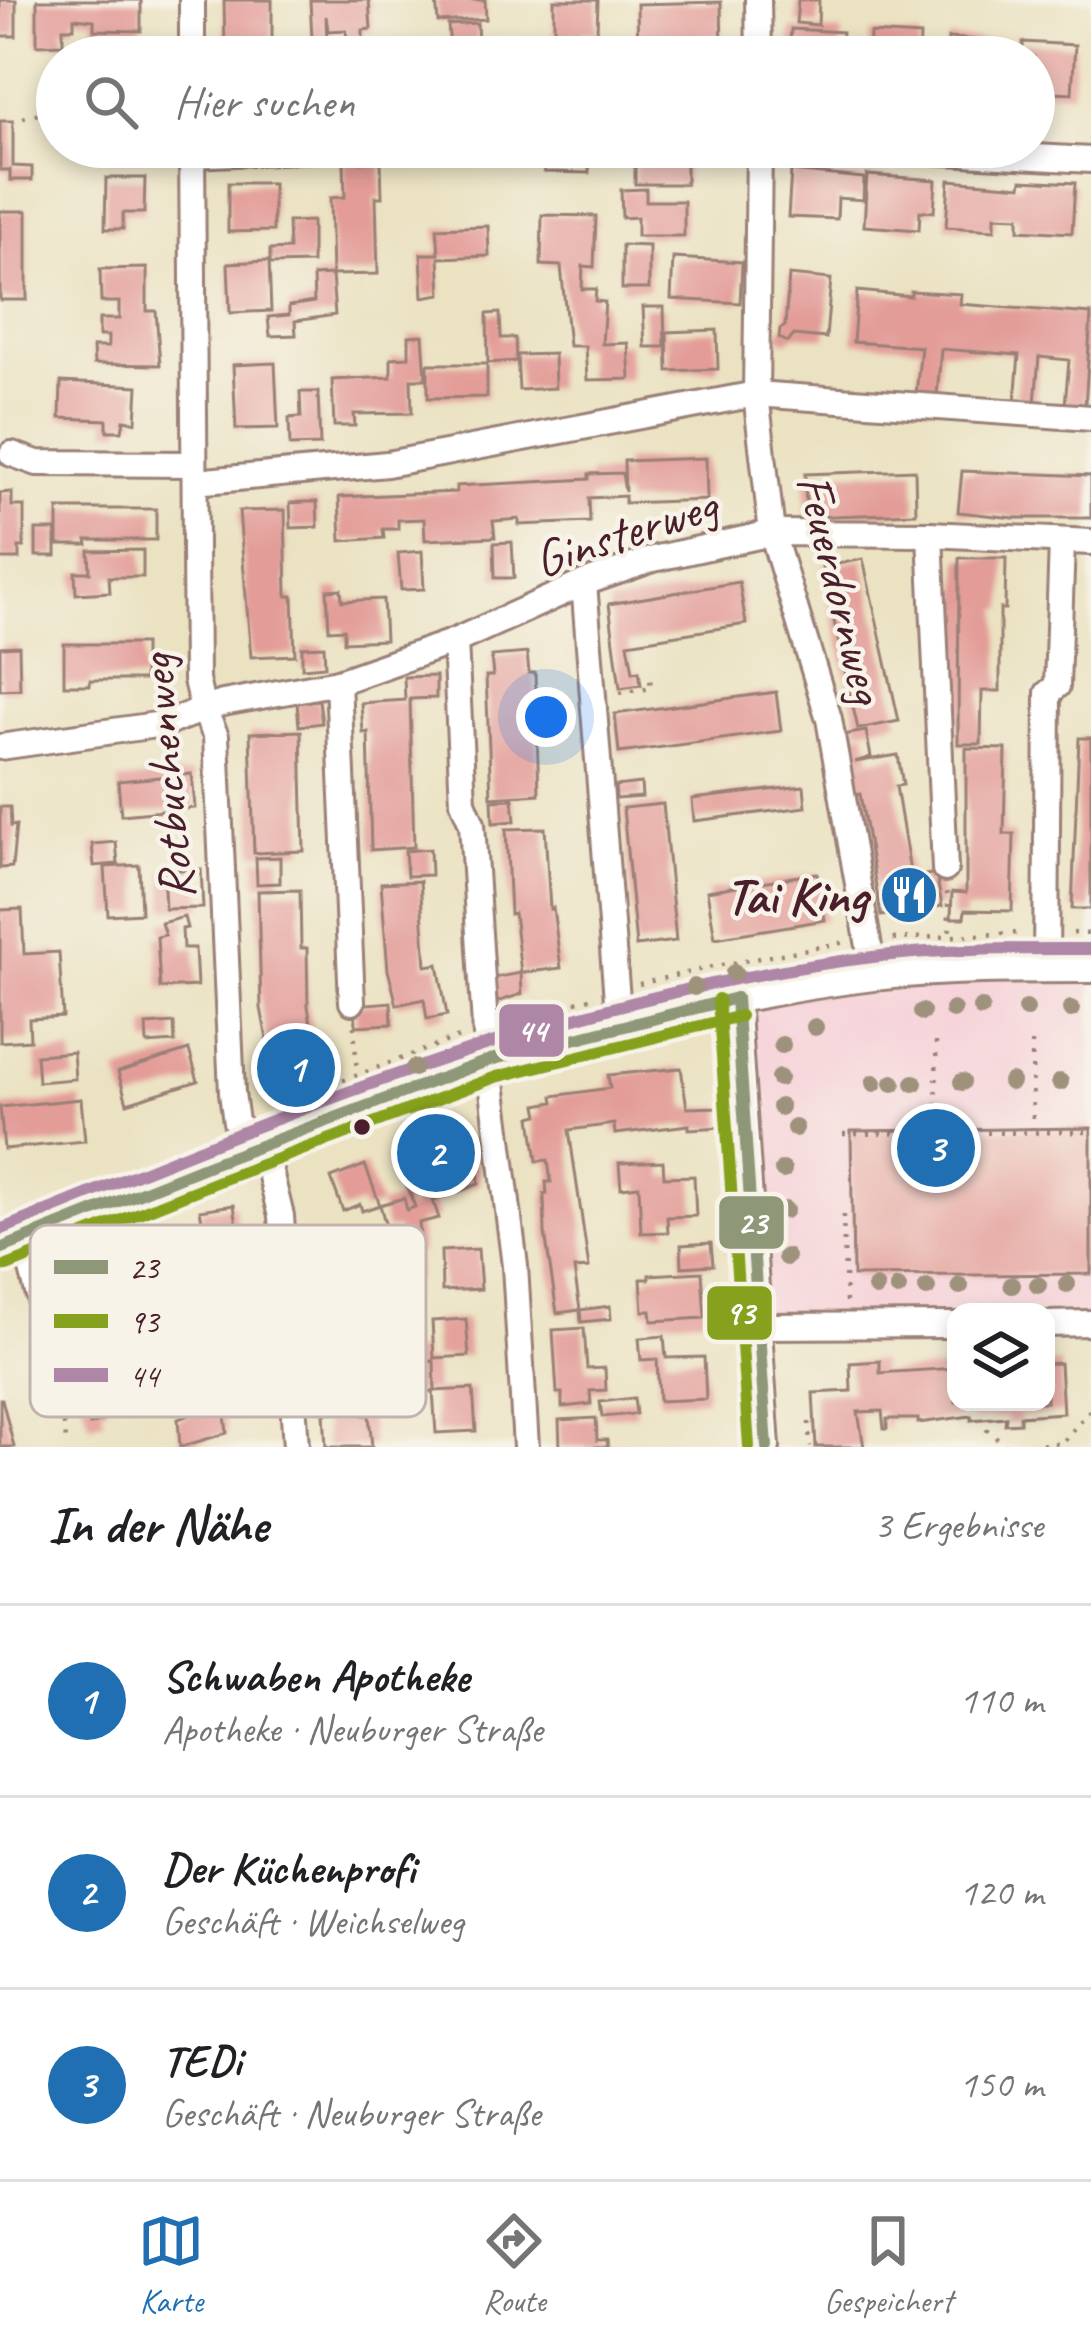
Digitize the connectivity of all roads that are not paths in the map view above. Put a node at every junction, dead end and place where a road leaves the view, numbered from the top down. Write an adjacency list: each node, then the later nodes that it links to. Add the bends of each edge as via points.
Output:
1 (192, 0): 3 (street)
2 (758, 0): 4 (street)
3 (192, 36)
4 (759, 36)
5 (1055, 158): 6 (street)
6 (1091, 160)
7 (193, 168): 12 (street, Rotbuchenweg)
8 (759, 168): 9 (street, Feuerdornweg)
9 (756, 394): 10 (street); 12 (street, via 387,464); 13 (street, Feuerdornweg)
10 (1091, 418)
11 (12, 454): 12 (street, via 38,463)
12 (194, 473): 20 (street, Rotbuchenweg)
13 (772, 533): 14 (street, Ginsterweg); 17 (street, Ginsterweg); 25 (street, Feuerdornweg, via 829,719)
14 (930, 534): 15 (street, Ginsterweg); 22 (street)
15 (1062, 542): 16 (street, Ginsterweg); 23 (street, via 1057,686 1048,693)
16 (1091, 542)
17 (584, 584): 18 (street, Ginsterweg); 28 (street)
18 (455, 641): 19 (street, Ginsterweg); 29 (street)
19 (338, 682): 20 (street, Ginsterweg); 27 (street)
20 (202, 709): 21 (street, Ginsterweg, via 163,724); 30 (street, Rotbuchenweg, via 215,736 232,1093 236,1122)
21 (0, 747)
22 (945, 869)
23 (1046, 967): 24 (street); 25 (street)
24 (1091, 967)
25 (874, 975): 26 (street)
26 (736, 998): 28 (street); 38 (street)
27 (352, 1002)
28 (619, 1024): 29 (street)
29 (490, 1060): 30 (street); 41 (street)
30 (253, 1149): 31 (street); 32 (street, Rotbuchenweg, via 270,1172)
31 (60, 1225)
32 (282, 1225)
33 (12, 1244): 34 (street)
34 (30, 1292)
35 (1091, 1323): 37 (street)
36 (947, 1324): 38 (street)
37 (1055, 1324)
38 (758, 1326): 42 (street)
39 (294, 1417): 40 (street, Rotbuchenweg)
40 (296, 1447)
41 (526, 1447)
42 (767, 1447)

